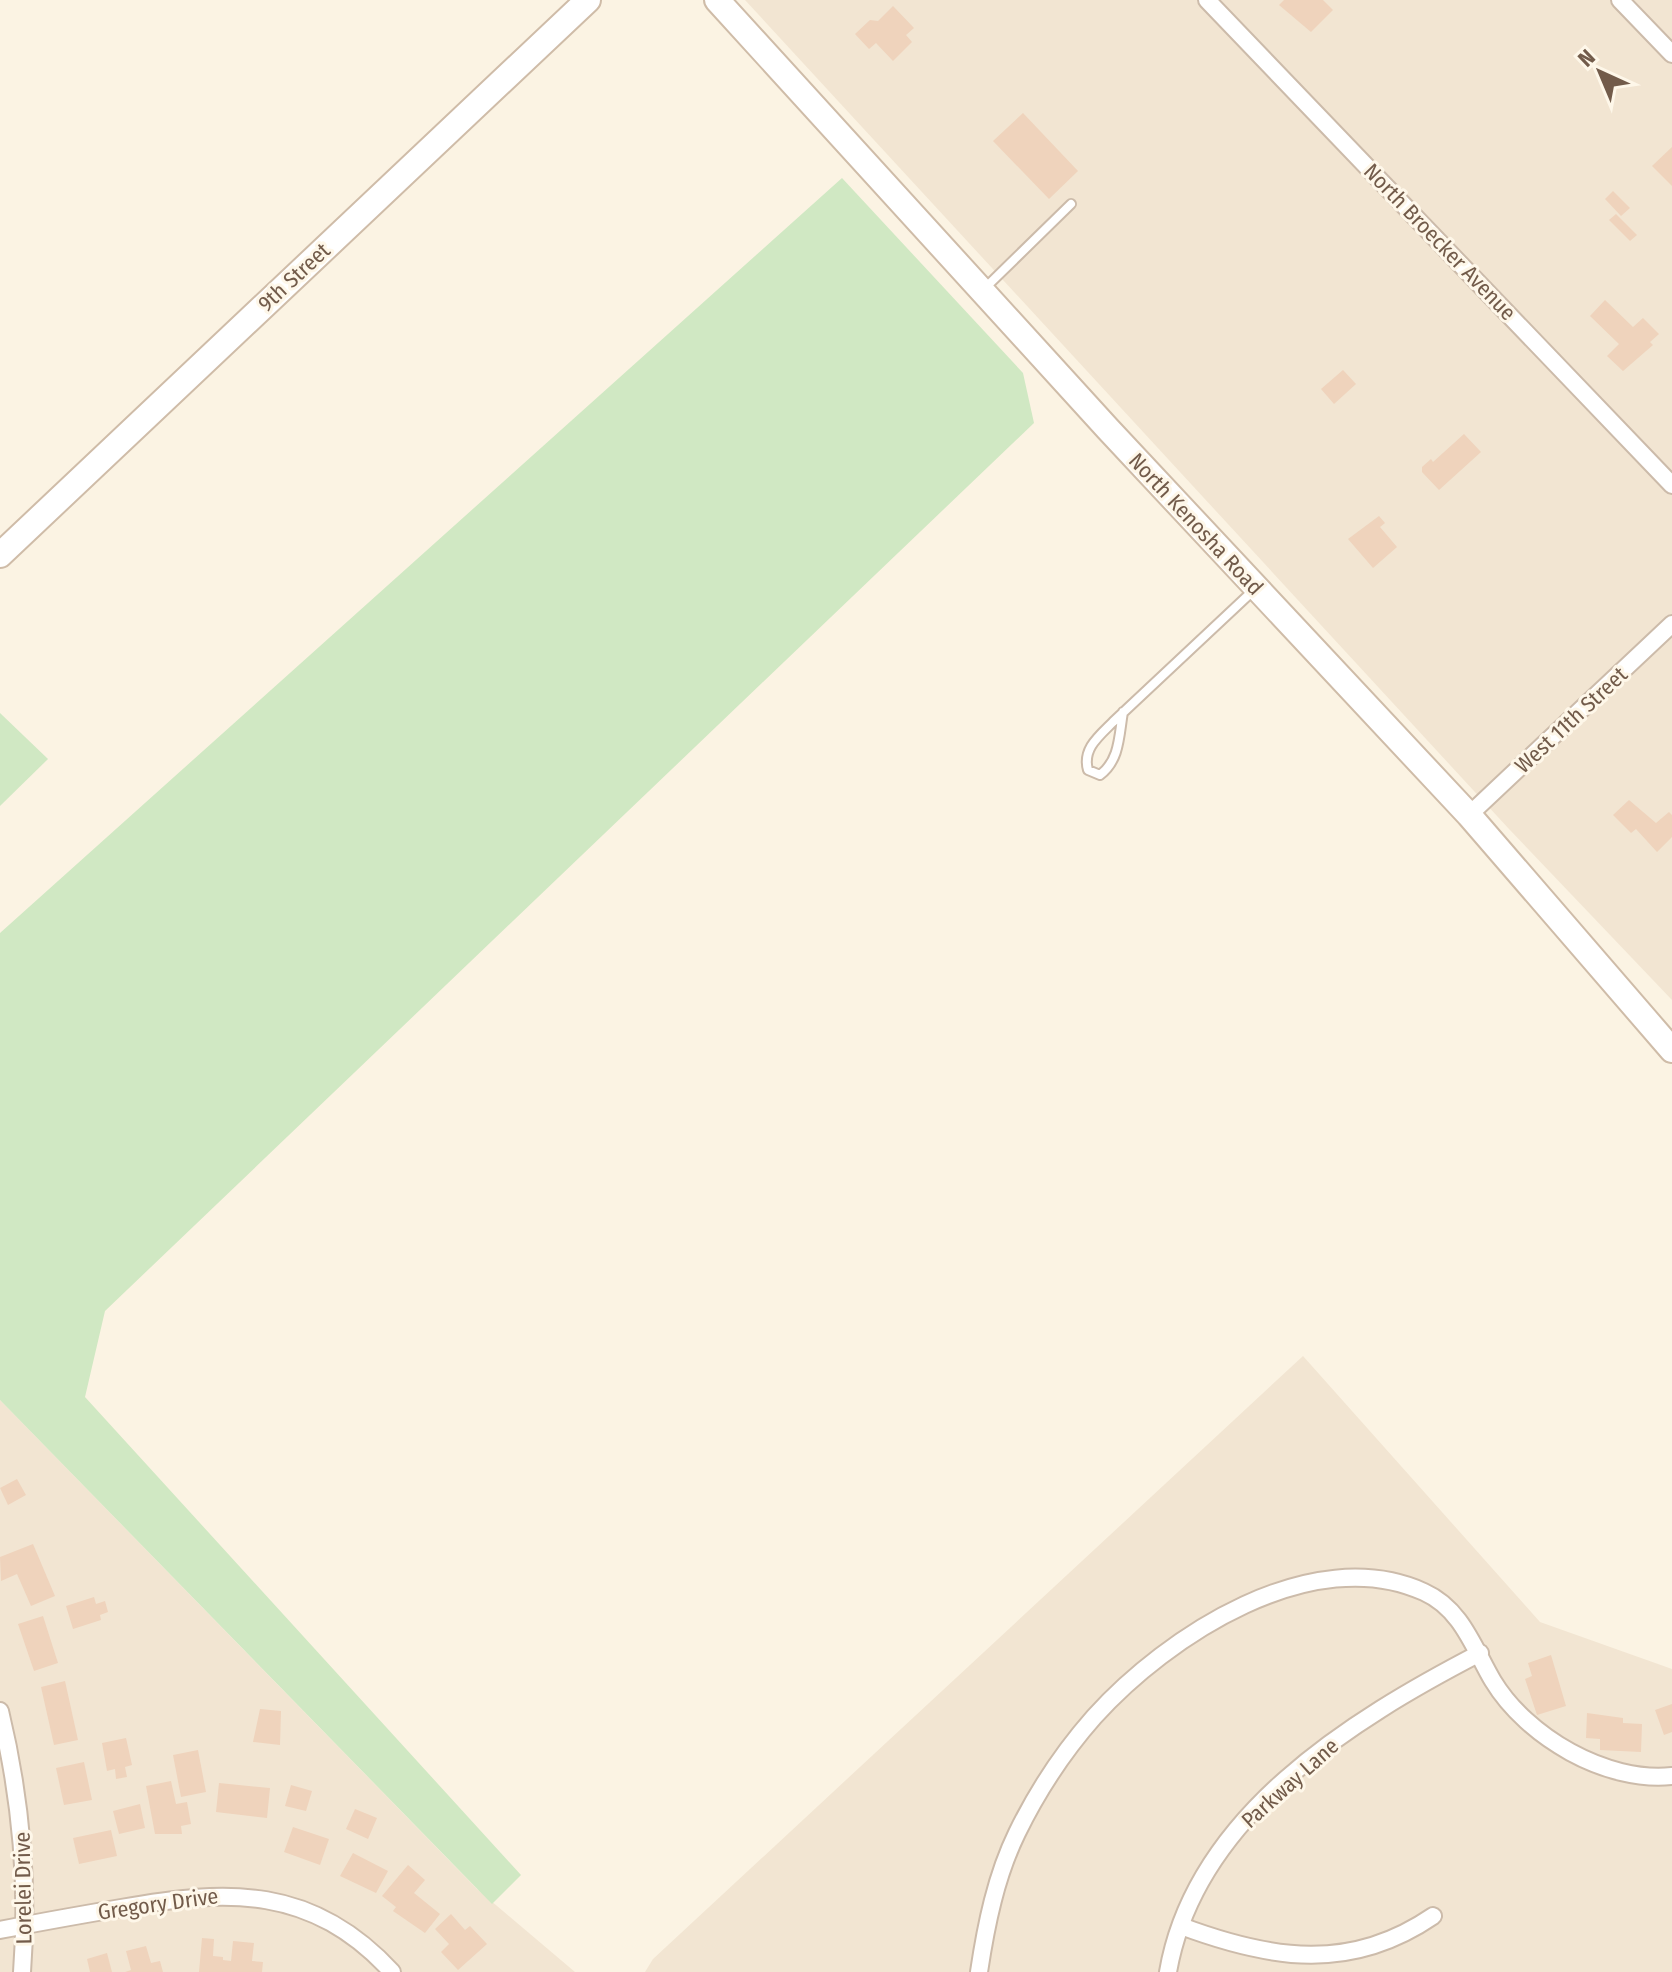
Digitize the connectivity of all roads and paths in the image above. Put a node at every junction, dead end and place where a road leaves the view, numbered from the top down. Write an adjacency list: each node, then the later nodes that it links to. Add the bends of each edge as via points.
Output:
1 (588, 0): 9 (street, 9th Street)
2 (717, 0): 7 (street, North Kenosha Road)
3 (1207, 0): 8 (street, North Broecker Avenue)
4 (1620, 0): 5 (street)
5 (1672, 54)
6 (1071, 204): 7 (lane)
7 (982, 291): 10 (street, North Kenosha Road)
8 (1672, 485)
9 (0, 555)
10 (1256, 588): 12 (lane); 13 (street, North Kenosha Road)
11 (1672, 624): 13 (street, West 11th Street)
12 (1123, 712): 12 (lane, via 1091,745 1085,760 1088,770 1100,775 1108,769)
13 (1469, 815): 14 (street, North Kenosha Road)
14 (1670, 1043)
15 (1480, 1653): 17 (street, via 1515,1710 1551,1740 1606,1768); 20 (street, Parkway Lane, via 1413,1688 1303,1765 1250,1815 1210,1865); 24 (street, via 1453,1614 1427,1593 1395,1582 1356,1577 1317,1582 1264,1596 1218,1618 1130,1681 1053,1770 1016,1833 991,1903)
16 (0, 1711): 19 (street, Lorelei Drive, via 22,1819)
17 (1672, 1776)
18 (1433, 1916): 20 (street, via 1407,1940 1379,1952 1318,1962 1251,1952)
19 (26, 1925): 21 (street, Gregory Drive); 22 (street, Lorelei Drive); 23 (street, Gregory Drive, via 190,1896 246,1896 309,1913 350,1935)
20 (1181, 1926): 25 (street, Parkway Lane)
21 (0, 1930)
22 (22, 1972)
23 (392, 1972)
24 (979, 1972)
25 (1168, 1972)

